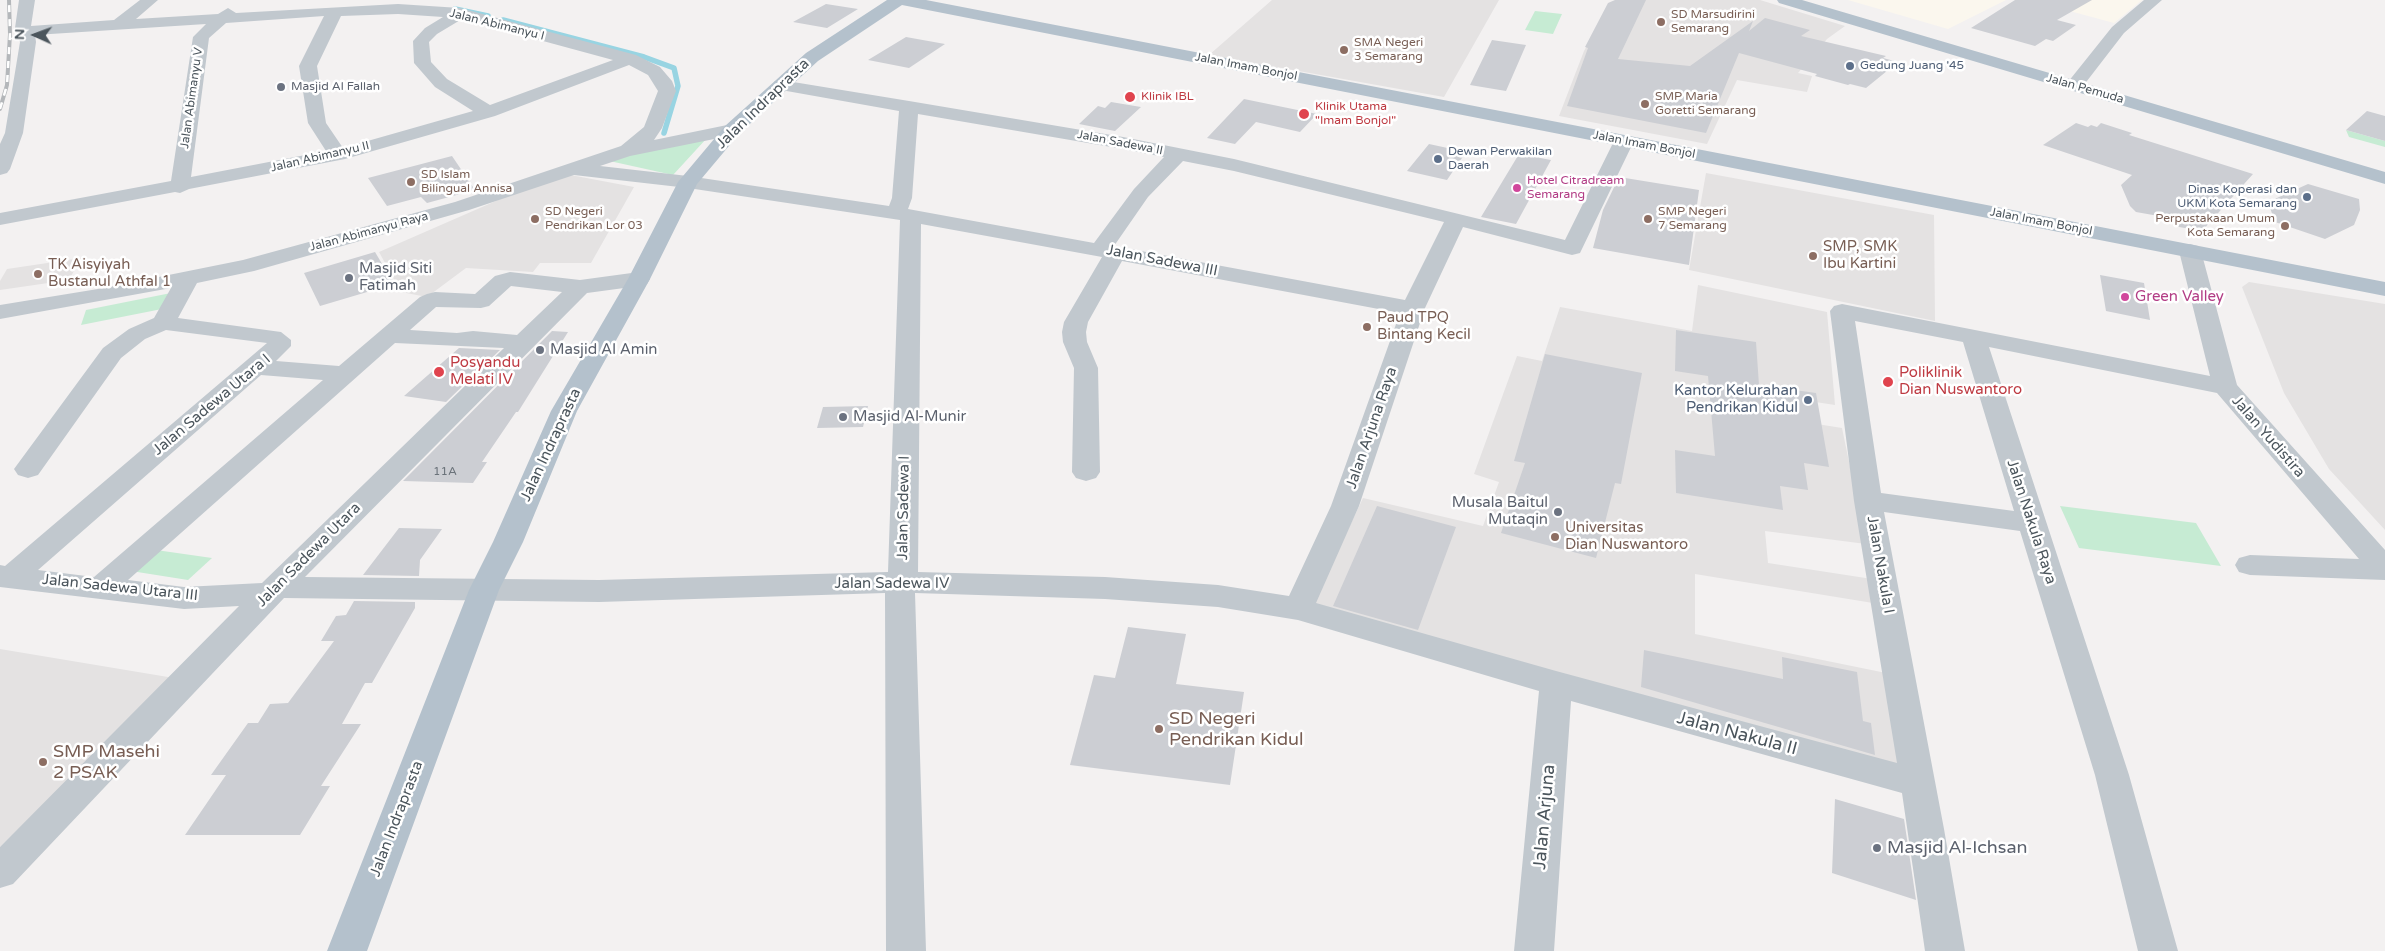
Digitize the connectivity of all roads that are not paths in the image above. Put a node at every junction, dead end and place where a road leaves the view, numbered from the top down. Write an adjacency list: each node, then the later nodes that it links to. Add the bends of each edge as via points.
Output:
1 (27, 0): 12 (street, via 22,28)
2 (150, 0): 11 (street)
3 (245, 0): 10 (street, Jalan Abimanyu V)
4 (898, 0): 14 (main road, Jalan Indraprasta, via 826,46)
5 (902, 0): 19 (main road, Jalan Imam Bonjol)
6 (1785, 0): 15 (main road, Jalan Pemuda)
7 (2154, 0): 15 (street, via 2118,30)
8 (335, 11): 9 (street, Jalan Abimanyu I, via 398,9); 10 (street, Jalan Abimanyu I); 22 (street, via 308,66 317,123)
9 (460, 14): 13 (street, Jalan Abimanyu I); 17 (street, via 431,31 422,42 423,63 441,83)
10 (221, 18): 11 (street, Jalan Abimanyu I); 27 (street, Jalan Abimanyu V, via 201,37)
11 (120, 24): 12 (street, Jalan Abimanyu I)
12 (26, 31): 23 (street, via 28,42 14,133)
13 (630, 59): 17 (street, Jalan Abimanyu II); 20 (street, Jalan Abimanyu I, via 654,71 667,91 654,128)
14 (781, 85): 16 (street, Jalan Sadewa II); 18 (main road, Jalan Indraprasta)
15 (2074, 86): 25 (main road, Jalan Pemuda)
16 (909, 106): 21 (street, Jalan Sadewa II); 28 (street, Jalan Sadewa I, via 902,198)
17 (488, 112): 22 (street, Jalan Abimanyu II)
18 (732, 130): 20 (street, Jalan Abimanyu Raya); 26 (main road, Jalan Indraprasta)
19 (1624, 141): 30 (street, via 1572,248); 32 (main road, Jalan Imam Bonjol)
20 (626, 151): 24 (street, Jalan Abimanyu Raya)
21 (1178, 154): 30 (street, Jalan Sadewa II); 31 (street, via 1142,193)
22 (338, 155): 27 (street, Jalan Abimanyu II)
23 (0, 169)
24 (572, 169): 26 (street, Jalan Sadewa III); 33 (street, Jalan Abimanyu Raya, via 406,222 246,266)
25 (2385, 178)
26 (688, 182): 28 (street, Jalan Sadewa III); 34 (main road, Jalan Indraprasta)
27 (180, 187): 29 (street, Jalan Abimanyu II)
28 (904, 214): 31 (street, Jalan Sadewa III); 53 (street, Jalan Sadewa I, via 903,576)
29 (0, 219)
30 (1456, 219): 37 (street, Jalan Arjuna Raya)
31 (1109, 251): 37 (street, Jalan Sadewa III); 47 (street, via 1074,332 1086,368)
32 (2190, 251): 36 (main road, Jalan Imam Bonjol); 45 (street, Jalan Yudistira)
33 (188, 278): 38 (street, Jalan Abimanyu Raya); 39 (street)
34 (640, 278): 35 (street); 56 (main road, Jalan Indraprasta, via 564,410)
35 (580, 287): 40 (street, via 510,279 481,301 430,301); 42 (street, Jalan Sadewa Utara)
36 (2385, 289)
37 (1413, 308): 57 (street, Jalan Arjuna Raya, via 1345,506)
38 (0, 312)
39 (163, 323): 43 (street, Jalan Sadewa Utara I, via 279,340 275,351); 46 (street, via 137,334 112,353)
40 (392, 336): 42 (street, via 473,338); 44 (street)
41 (1974, 339): 45 (street); 48 (street, Jalan Nakula I, via 1842,311); 49 (street, Jalan Nakula Raya)
42 (523, 344): 55 (street, Jalan Sadewa Utara)
43 (256, 367): 44 (street); 52 (street, Jalan Sadewa Utara I)
44 (346, 374): 54 (street)
45 (2225, 386): 51 (street, Jalan Yudistira)
46 (28, 468)
47 (1086, 472)
48 (1868, 501): 49 (street); 59 (street, Jalan Nakula I)
49 (2031, 523): 65 (street, Jalan Nakula Raya, via 2112,775)
50 (2250, 565): 51 (street)
51 (2385, 570)
52 (5, 577): 54 (street, Jalan Sadewa Utara III)
53 (900, 582): 56 (street, Jalan Sadewa IV, via 599,591); 57 (street, Jalan Sadewa IV, via 1105,588 1218,596); 62 (street, Jalan Sadewa I)
54 (99, 588): 55 (street, Jalan Sadewa Utara III, via 184,598)
55 (273, 590): 56 (street, Jalan Sadewa IV); 60 (street, Jalan Sadewa Utara)
56 (484, 590): 61 (main road, Jalan Indraprasta)
57 (1298, 609): 58 (street)
58 (1556, 684): 59 (street, Jalan Nakula II); 63 (street, Jalan Arjuna)
59 (1917, 783): 64 (street, Jalan Nakula I)
60 (0, 872)
61 (347, 951)
62 (906, 951)
63 (1534, 951)
64 (1945, 951)
65 (2158, 951)

